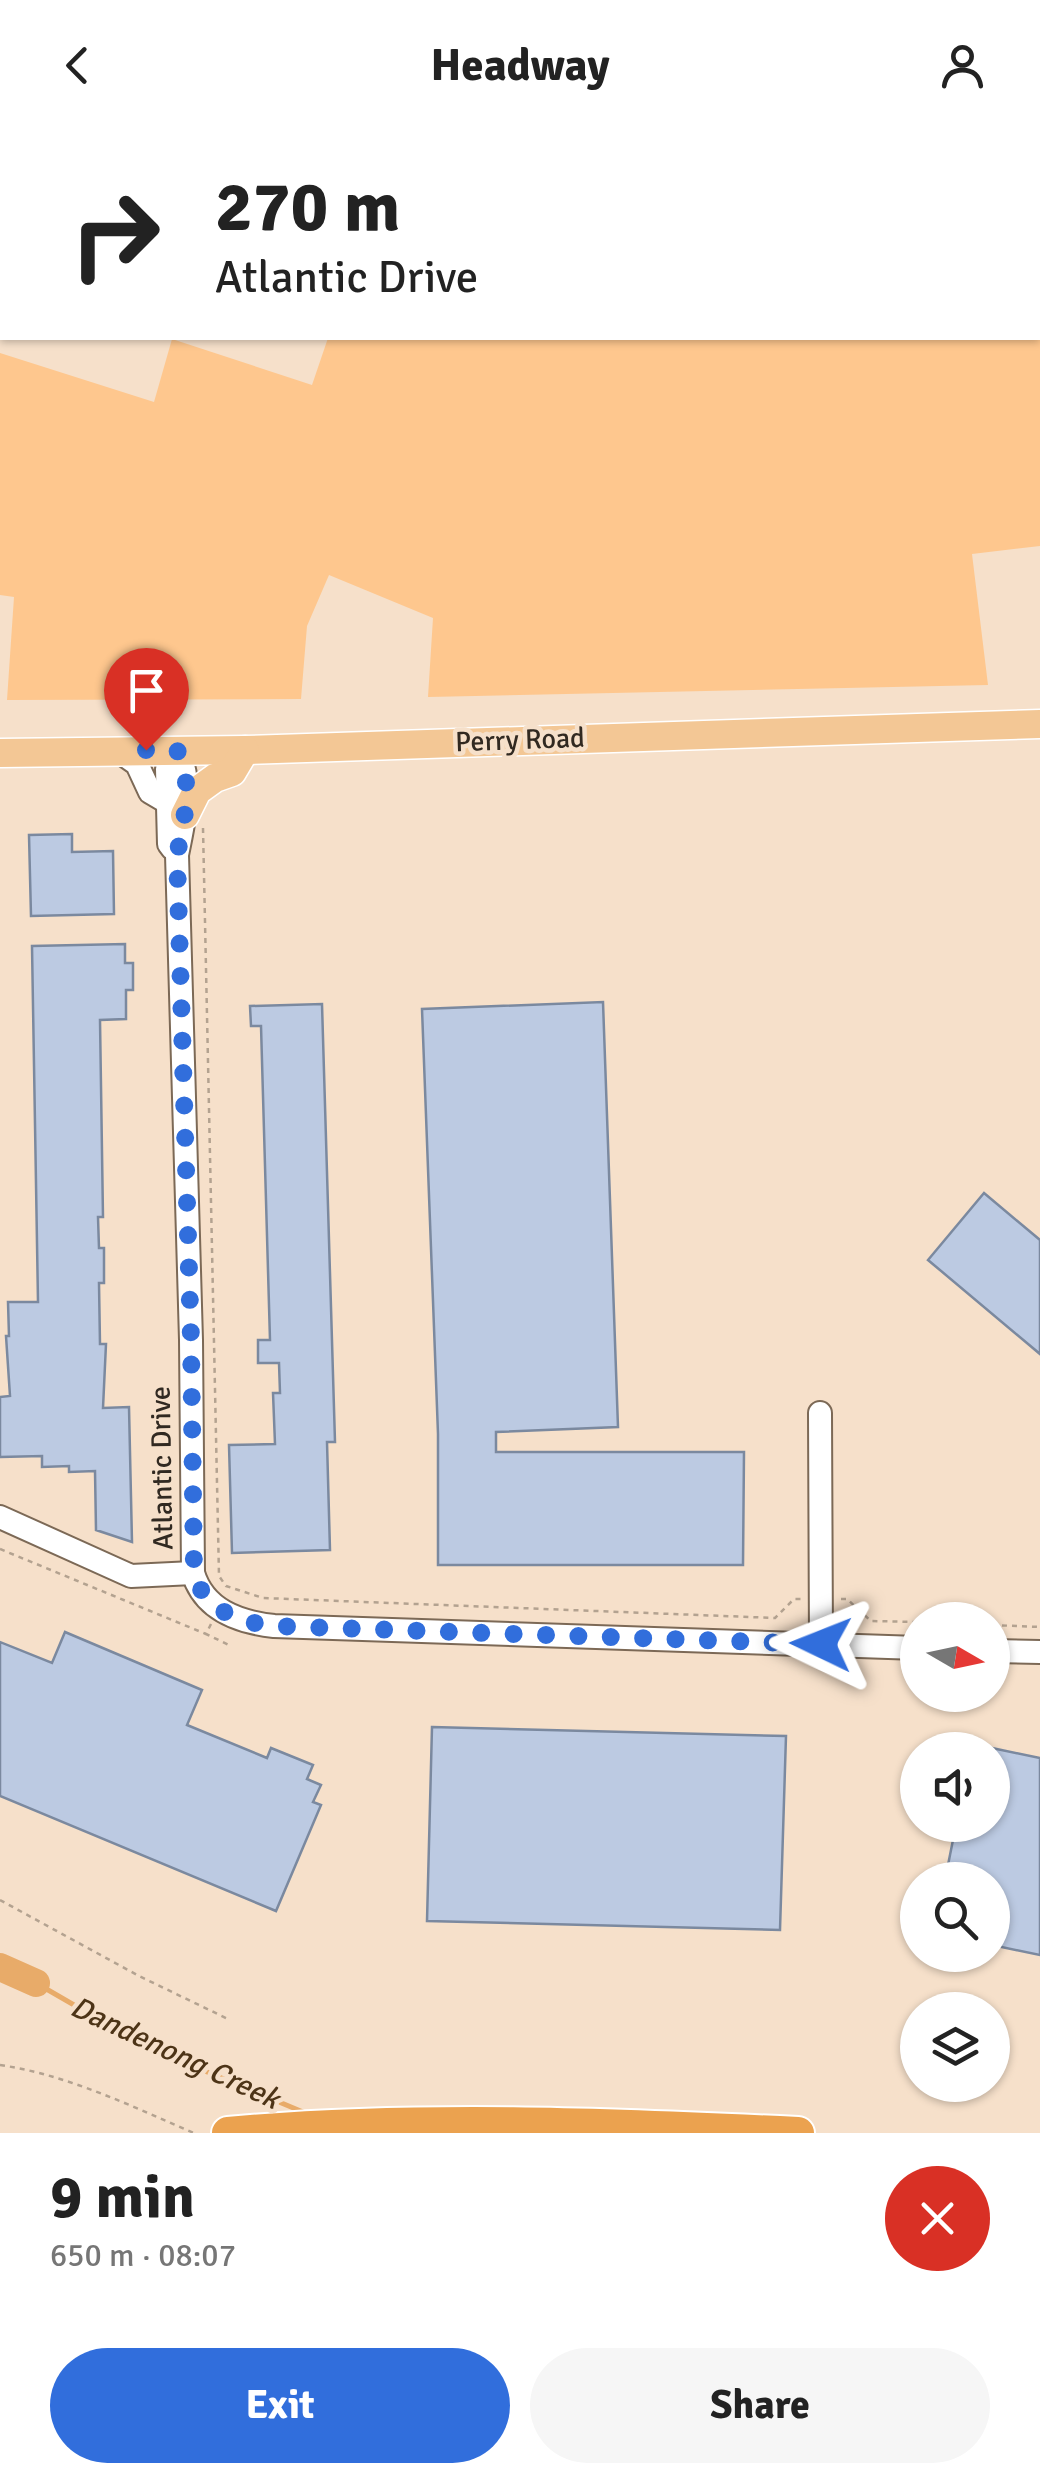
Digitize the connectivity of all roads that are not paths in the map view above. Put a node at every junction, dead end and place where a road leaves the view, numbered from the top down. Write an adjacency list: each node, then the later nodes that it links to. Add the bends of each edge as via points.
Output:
1 (1040, 724): 4 (main road, Perry Road)
2 (117, 750): 3 (main road, Perry Road); 5 (main road, Perry Road); 6 (street, via 137,764 150,792)
3 (177, 750): 4 (main road, Perry Road); 6 (street, Atlantic Drive, via 186,769)
4 (245, 750): 6 (main road, via 232,772 197,791)
5 (0, 753)
6 (185, 814): 9 (street, Atlantic Drive, via 177,855)
7 (820, 1413): 10 (street)
8 (0, 1517): 9 (street, via 131,1576)
9 (194, 1573): 10 (street, Atlantic Drive, via 204,1598 217,1609 263,1625)
10 (821, 1644): 11 (street, Atlantic Drive)
11 (900, 1647)
12 (1010, 1651): 13 (street)
13 (1040, 1652)
14 (228, 2133): 15 (highway, via 484,2124)
15 (798, 2133)

